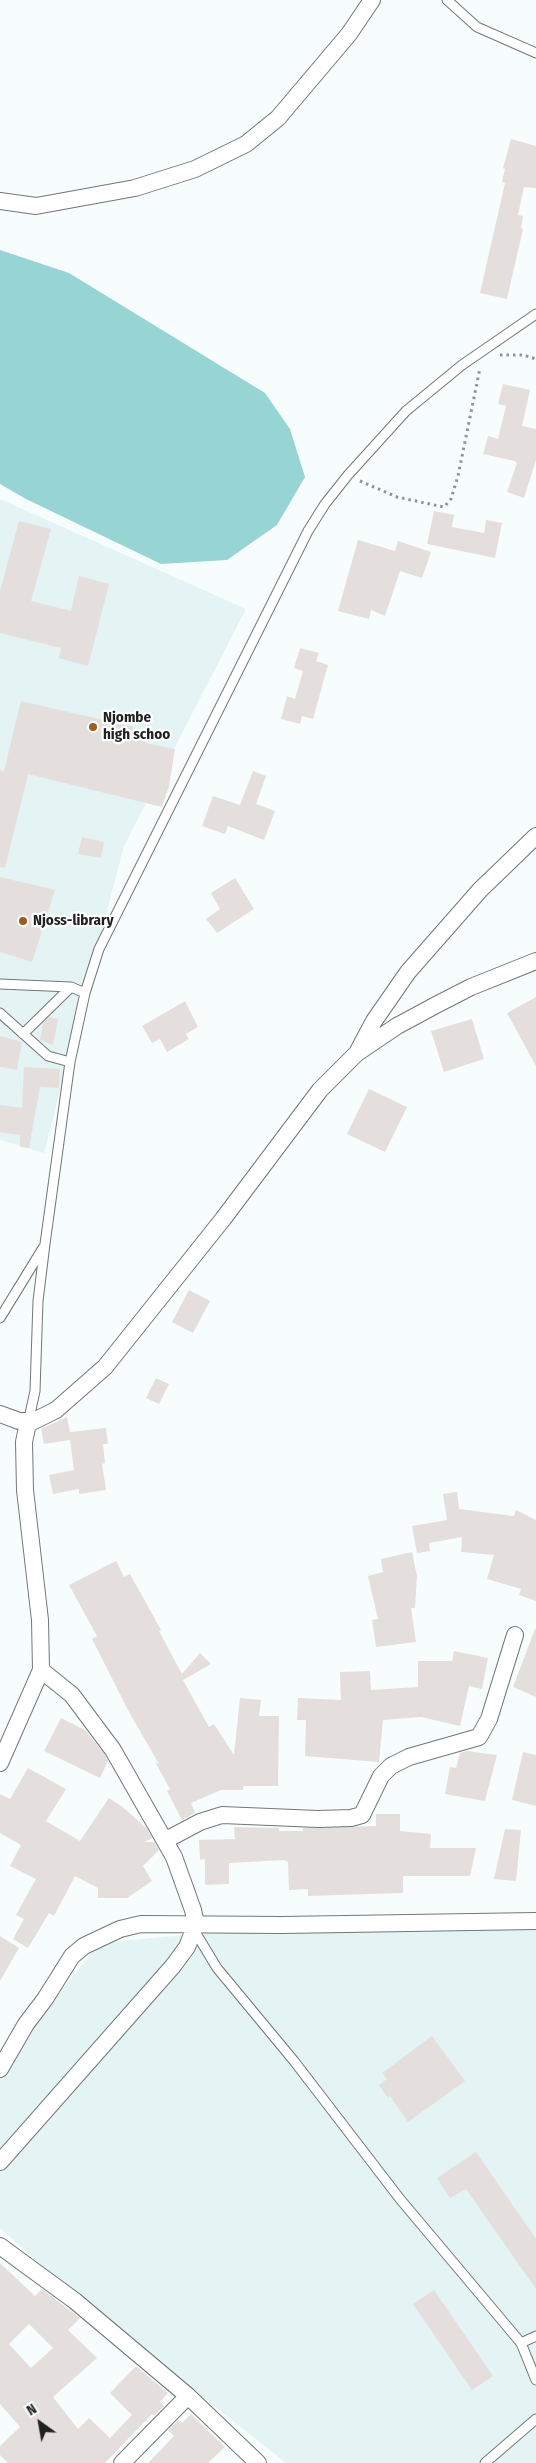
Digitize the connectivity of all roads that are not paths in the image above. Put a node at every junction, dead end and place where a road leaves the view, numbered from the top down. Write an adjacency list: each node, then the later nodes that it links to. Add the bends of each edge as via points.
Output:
1 (372, 0): 4 (street, via 349,34 278,118 246,144 195,169 135,188 36,206)
2 (447, 0): 3 (lane, via 477,27)
3 (536, 53)
4 (0, 201)
5 (536, 314): 10 (lane, via 484,353 462,365 406,411 325,504 99,948)
6 (536, 836): 13 (street, via 480,890 408,972 374,1021)
7 (536, 961): 13 (street, via 471,987 397,1026)
8 (0, 984): 9 (lane)
9 (71, 988): 10 (lane); 12 (lane)
10 (85, 993): 14 (lane)
11 (0, 1013): 12 (lane)
12 (23, 1034): 14 (lane, via 48,1056)
13 (357, 1053): 18 (street, via 320,1090 105,1367 56,1410)
14 (70, 1062): 15 (lane)
15 (45, 1244): 16 (lane); 18 (lane, via 38,1301 35,1391)
16 (0, 1318)
17 (0, 1414): 18 (street)
18 (28, 1423): 20 (street, via 24,1442 25,1490 40,1620)
19 (515, 1635): 22 (street, via 489,1719 479,1737 391,1766 381,1776 362,1815 318,1819 222,1815 200,1822)
20 (41, 1670): 21 (street); 22 (street, via 72,1695 87,1713 113,1750)
21 (0, 1763)
22 (166, 1840): 24 (street, via 187,1894)
23 (536, 1921): 24 (street)
24 (195, 1927): 25 (street, via 141,1924 104,1935 78,1950 26,2024); 26 (street, via 187,1947 173,1966); 29 (lane, via 217,1968 309,2080 400,2199)
25 (0, 2068)
26 (0, 2162)
27 (0, 2246): 31 (street, via 51,2282)
28 (536, 2336): 29 (lane)
29 (521, 2343): 30 (lane)
30 (536, 2380)
31 (188, 2396): 33 (street); 34 (street)
32 (536, 2420): 35 (lane)
33 (122, 2463)
34 (258, 2463)
35 (485, 2463)

